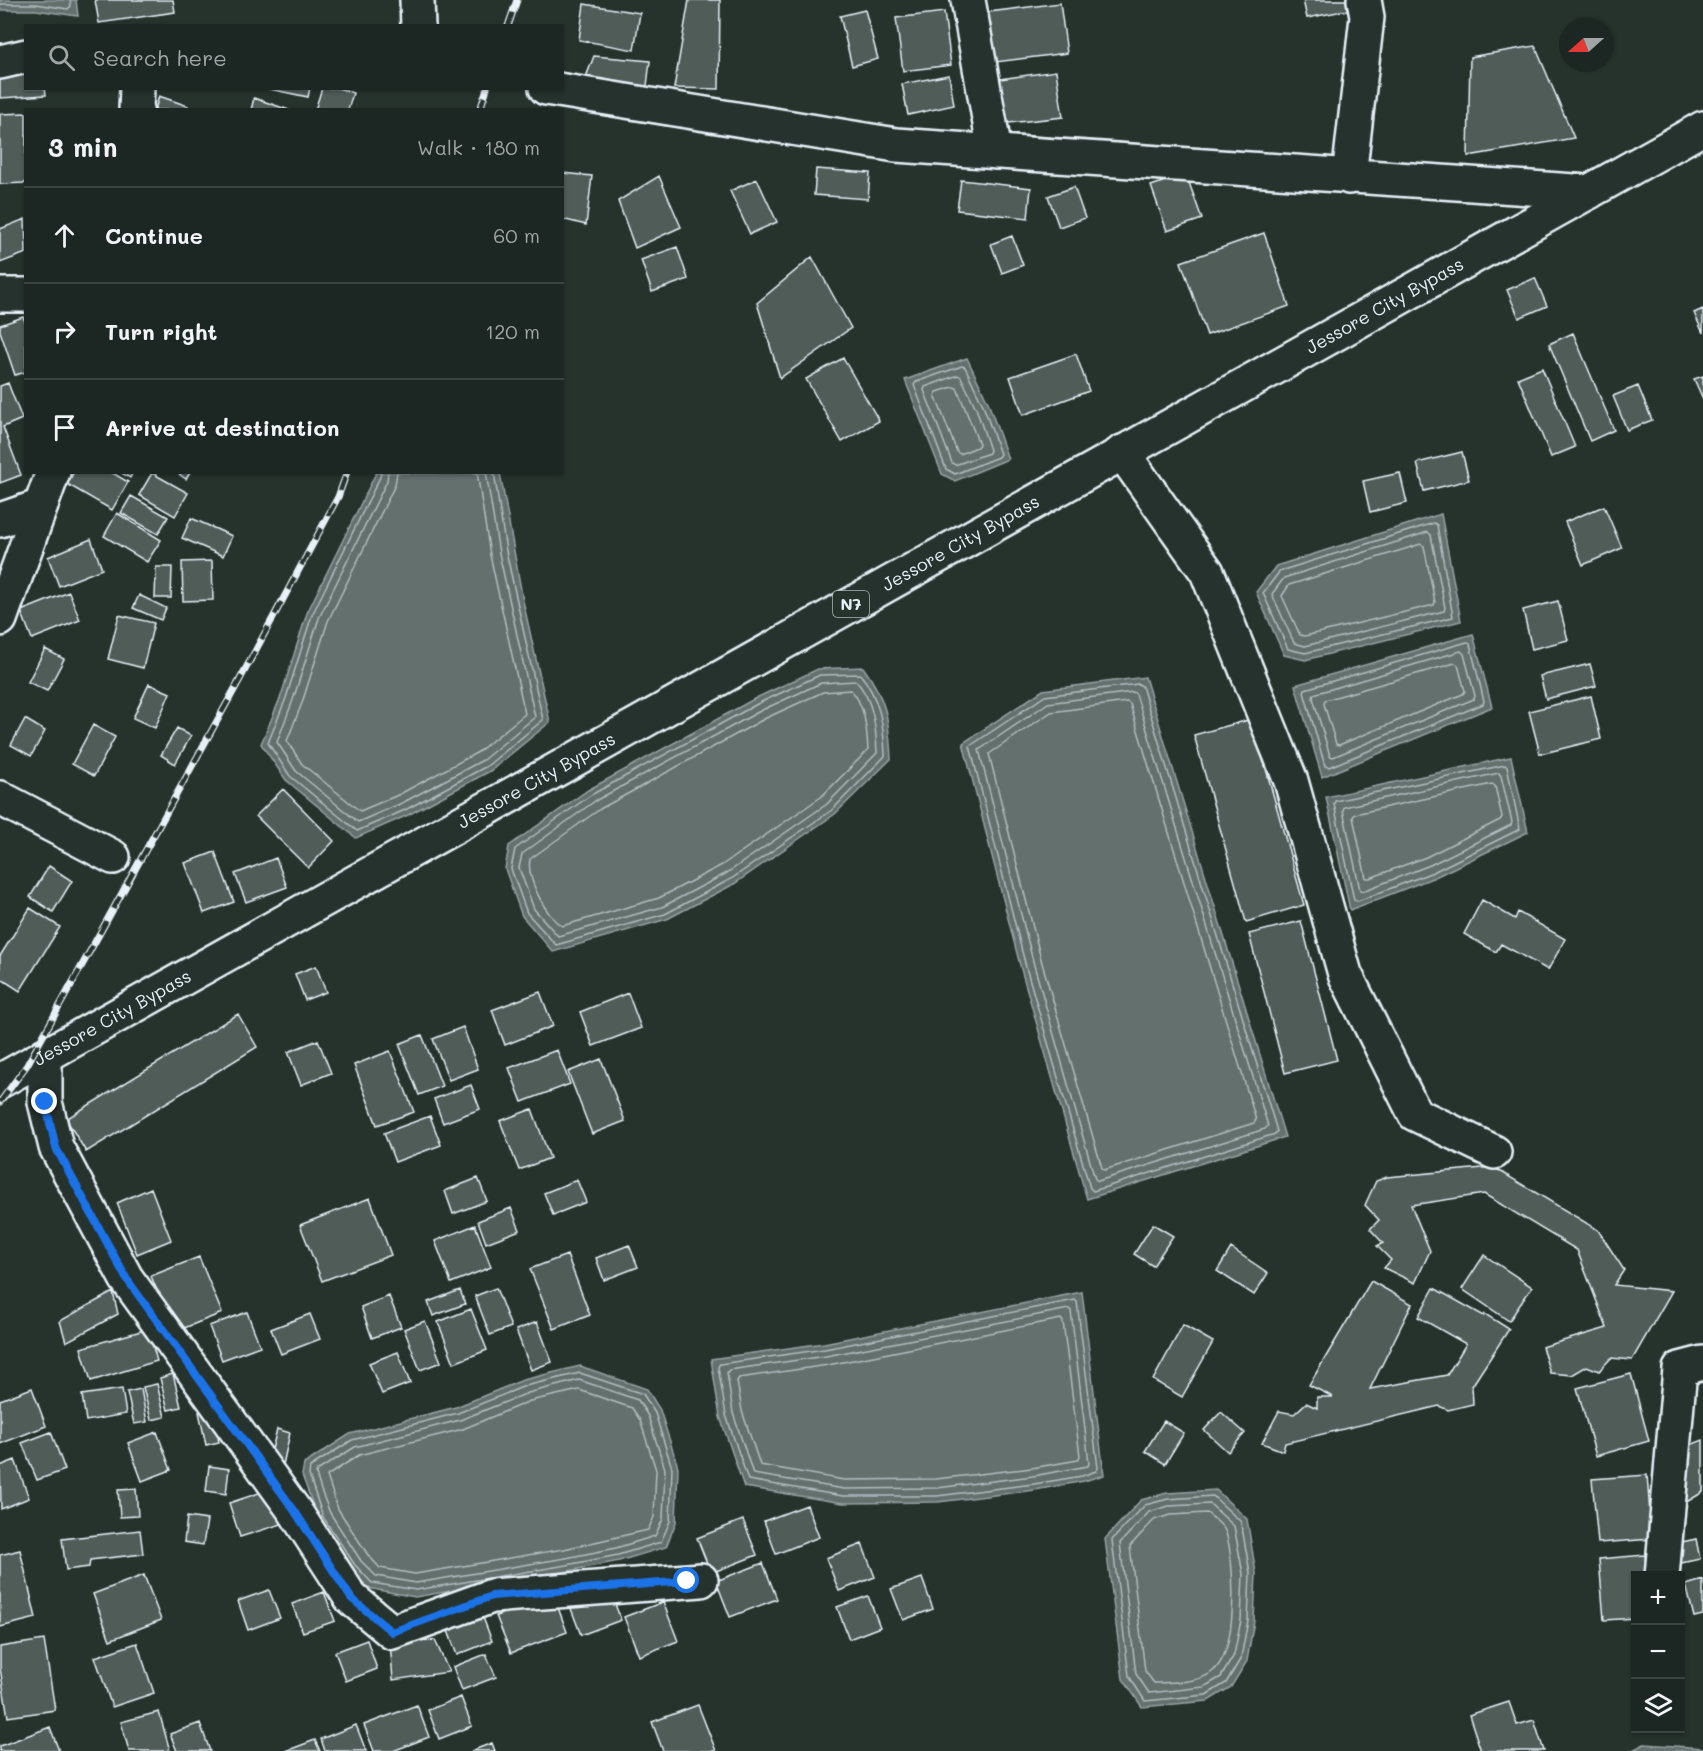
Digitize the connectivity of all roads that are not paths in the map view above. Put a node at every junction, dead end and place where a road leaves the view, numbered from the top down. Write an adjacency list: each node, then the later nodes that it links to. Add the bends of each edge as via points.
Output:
1 (417, 0): 4 (main road)
2 (968, 0): 11 (main road)
3 (1364, 0): 12 (main road, via 1367,17)
4 (418, 24)
5 (24, 56): 6 (main road)
6 (0, 62)
7 (137, 90): 9 (main road)
8 (558, 90): 11 (main road, via 896,145)
9 (136, 108)
10 (1703, 128): 13 (main road, Jessore City Bypass / N7)
11 (995, 152): 12 (main road)
12 (1349, 177): 13 (main road)
13 (1589, 192): 16 (main road, Jessore City Bypass / N7)
14 (0, 295): 15 (main road)
15 (24, 295)
16 (1122, 452): 23 (main road, Jessore City Bypass / N7); 25 (main road, via 1207,572 1290,781 1345,974 1415,1114)
17 (52, 474): 18 (main road)
18 (41, 506): 19 (main road); 20 (main road)
19 (0, 520)
20 (0, 619)
21 (0, 798): 22 (main road)
22 (113, 857)
23 (45, 1055): 24 (main road, Jessore City Bypass / N7); 28 (main road, via 45,1102 56,1148 126,1278 294,1510 351,1598 392,1632 492,1596)
24 (0, 1081)
25 (1494, 1152)
26 (1703, 1363): 27 (main road, via 1680,1369)
27 (1662, 1571)
28 (701, 1580)

